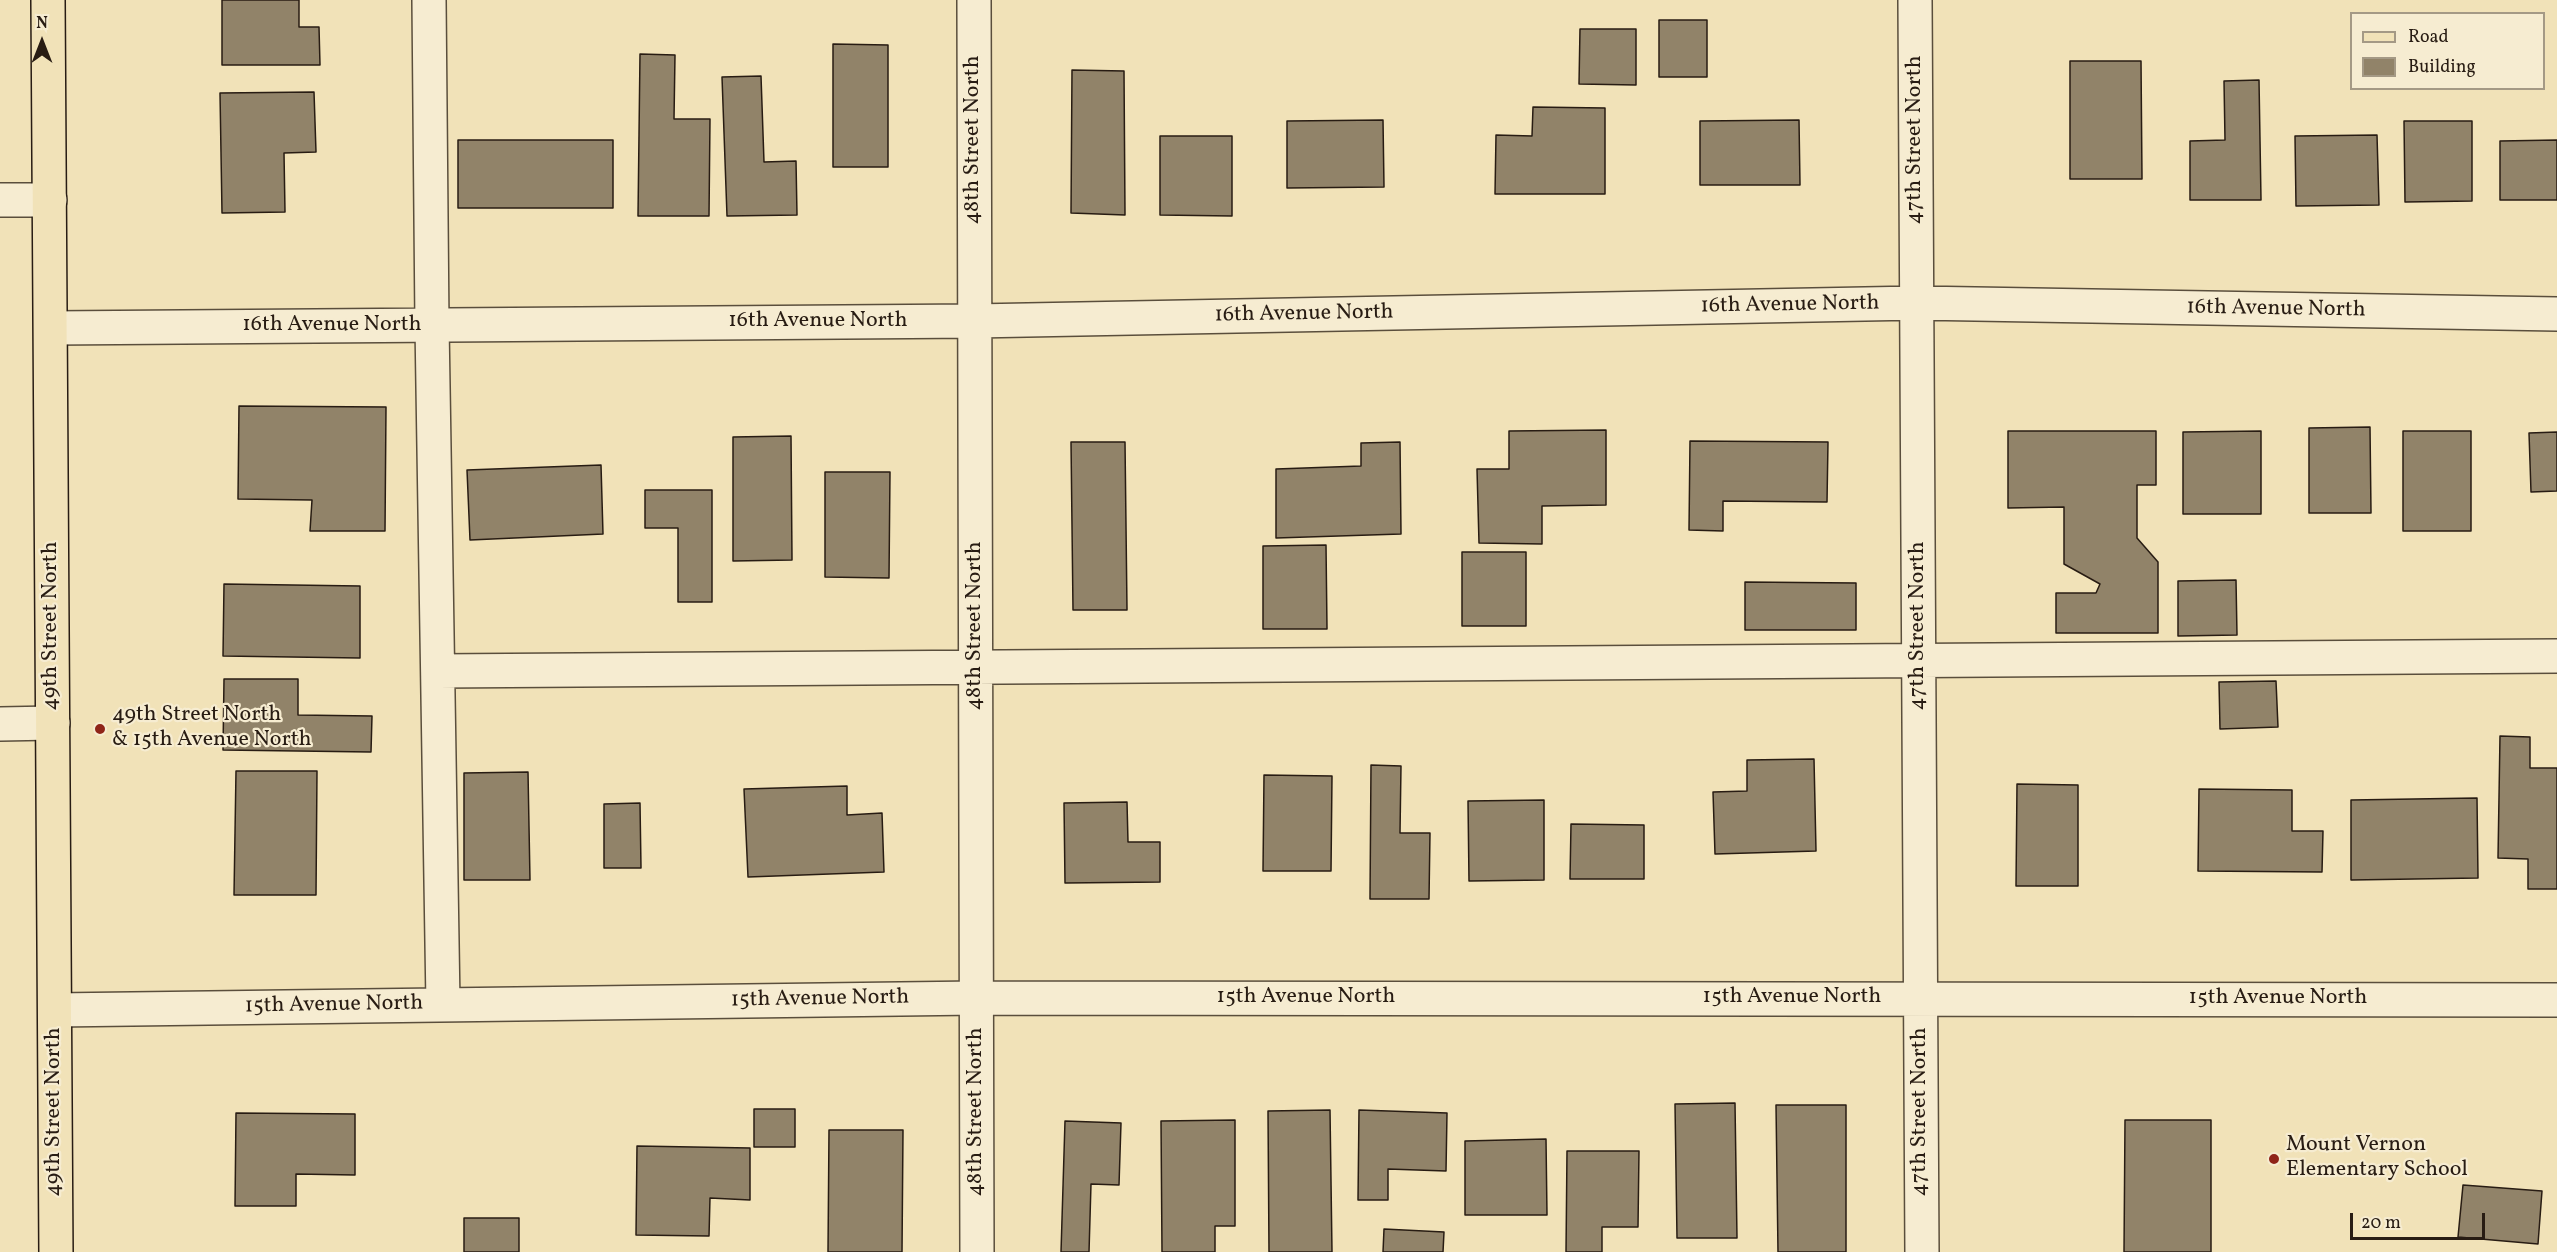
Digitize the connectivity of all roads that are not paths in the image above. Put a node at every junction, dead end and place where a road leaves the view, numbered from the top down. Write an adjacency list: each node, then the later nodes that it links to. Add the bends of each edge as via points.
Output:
1 (48, 0): 6 (main road, 49th Street North)
2 (429, 0): 10 (street)
3 (974, 0): 9 (street, 48th Street North)
4 (1916, 0): 7 (street, 47th Street North)
5 (0, 200): 6 (street)
6 (50, 200): 11 (main road, 49th Street North)
7 (1917, 303): 8 (street, 16th Avenue North); 9 (street, 16th Avenue North); 13 (street, 47th Street North)
8 (2557, 314)
9 (975, 321): 10 (street, 16th Avenue North); 14 (street, 48th Street North)
10 (432, 325): 11 (street, 16th Avenue North); 15 (street)
11 (51, 328): 16 (main road, 49th Street North)
12 (2557, 656): 13 (street)
13 (1919, 661): 14 (street); 19 (street, 47th Street North)
14 (976, 669): 15 (street); 18 (street, 48th Street North)
15 (438, 671): 21 (street)
16 (53, 723): 17 (street); 22 (main road, 49th Street North)
17 (0, 724)
18 (977, 998): 19 (street, 15th Avenue North); 21 (street, 15th Avenue North); 24 (street, 48th Street North)
19 (1920, 999): 20 (street, 15th Avenue North); 25 (street, 47th Street North)
20 (2557, 1000)
21 (443, 1005): 22 (street, 15th Avenue North)
22 (55, 1010): 23 (main road, 49th Street North)
23 (56, 1252)
24 (977, 1252)
25 (1922, 1252)

